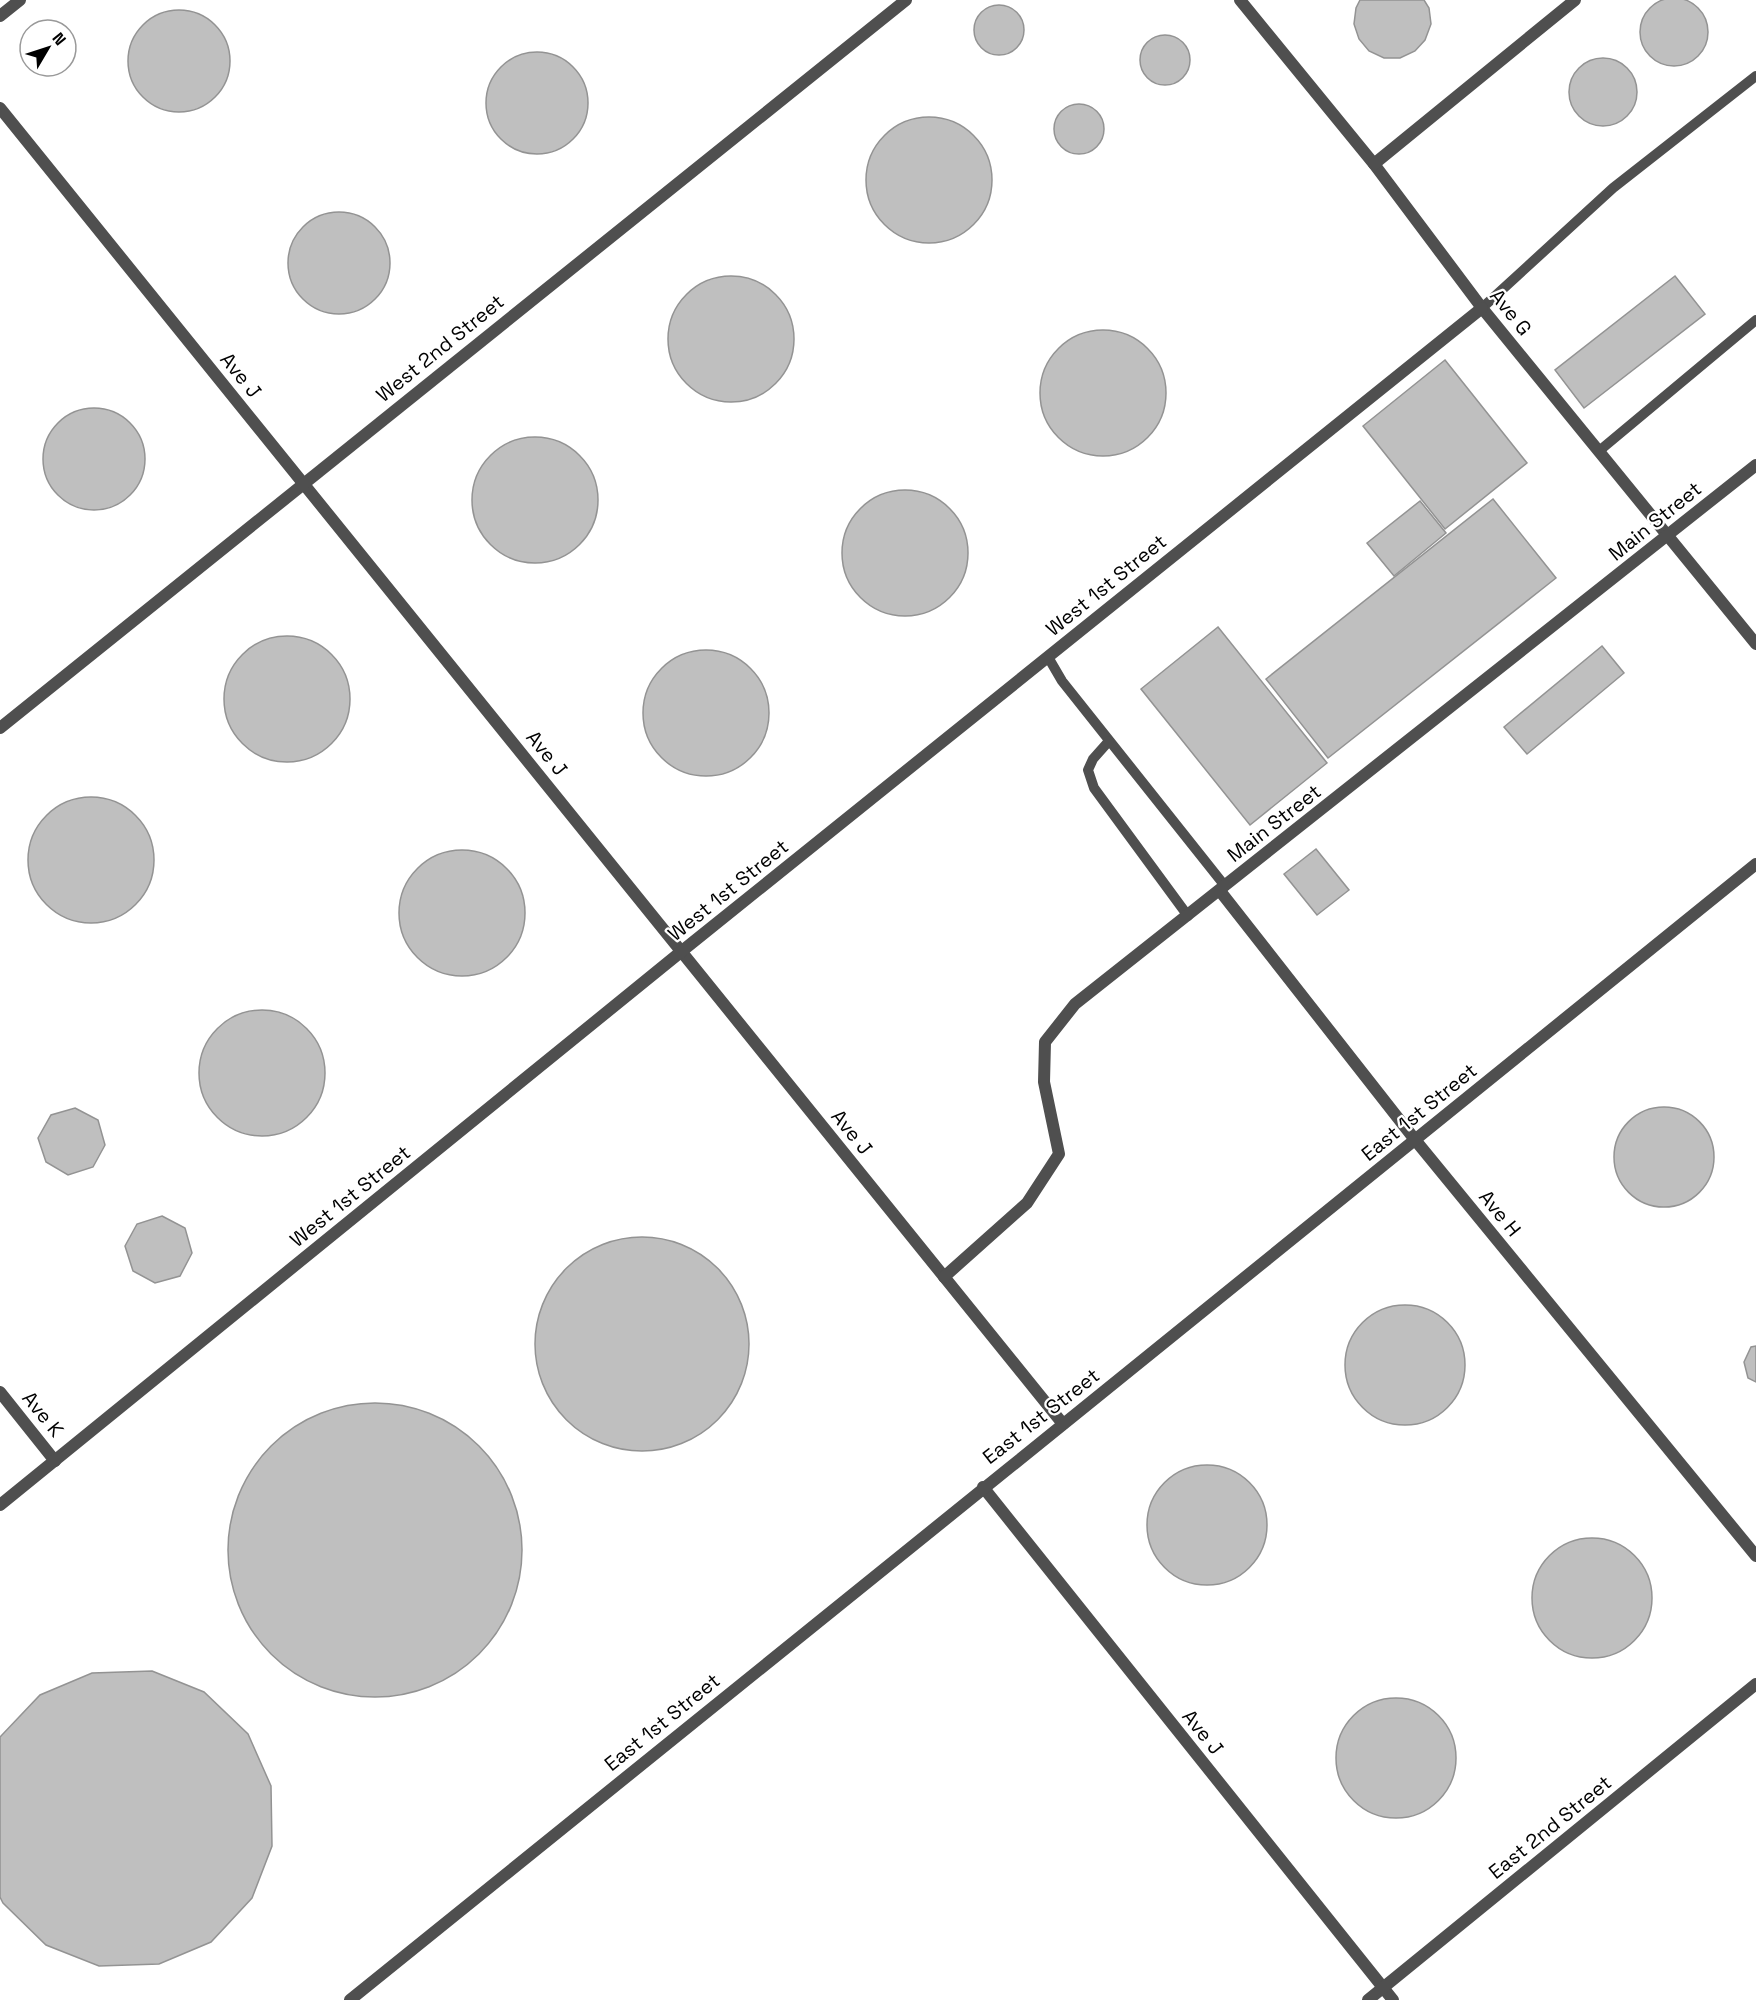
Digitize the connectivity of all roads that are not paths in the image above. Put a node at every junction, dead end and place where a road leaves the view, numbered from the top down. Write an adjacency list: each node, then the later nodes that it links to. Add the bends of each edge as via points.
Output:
1 (20, 0): 5 (street)
2 (906, 0): 13 (street, West 2nd Street)
3 (1240, 0): 8 (street, Ave G)
4 (1575, 0): 8 (street)
5 (0, 16)
6 (1756, 76): 9 (lane, via 1613,188)
7 (0, 108): 13 (street, Ave J)
8 (1374, 164): 9 (street, Ave G)
9 (1482, 308): 11 (street, Ave G); 16 (street, West 1st Street)
10 (1756, 320): 11 (lane)
11 (1599, 451): 14 (street, Ave G)
12 (1756, 465): 14 (street, Main Street)
13 (303, 483): 17 (street, West 2nd Street); 22 (street, Ave J)
14 (1668, 536): 15 (street, Ave G); 20 (street, Main Street)
15 (1756, 644)
16 (1048, 657): 18 (lane); 22 (street, West 1st Street)
17 (0, 728)
18 (1109, 741): 20 (lane); 21 (lane, via 1088,770 1094,788)
19 (1756, 864): 23 (street, East 1st Street)
20 (1223, 889): 21 (street, Main Street); 23 (street, Ave H)
21 (1188, 916): 24 (street, Main Street, via 1075,1004 1046,1042 1044,1082 1059,1154 1027,1203)
22 (682, 951): 24 (street, Ave J); 27 (street, West 1st Street)
23 (1416, 1141): 26 (street, East 1st Street); 30 (street, Ave H)
24 (944, 1277): 26 (street, Ave J)
25 (0, 1392): 27 (street, Ave K)
26 (1063, 1424): 28 (street, East 1st Street)
27 (55, 1461): 29 (street, West 1st Street)
28 (982, 1487): 32 (street, Ave J); 33 (street, East 1st Street)
29 (0, 1504)
30 (1756, 1556)
31 (1756, 1684): 32 (street, East 2nd Street)
32 (1383, 1988): 34 (street, East 2nd Street); 35 (street, Ave J)
33 (350, 2000)
34 (1368, 2000)
35 (1393, 2000)

